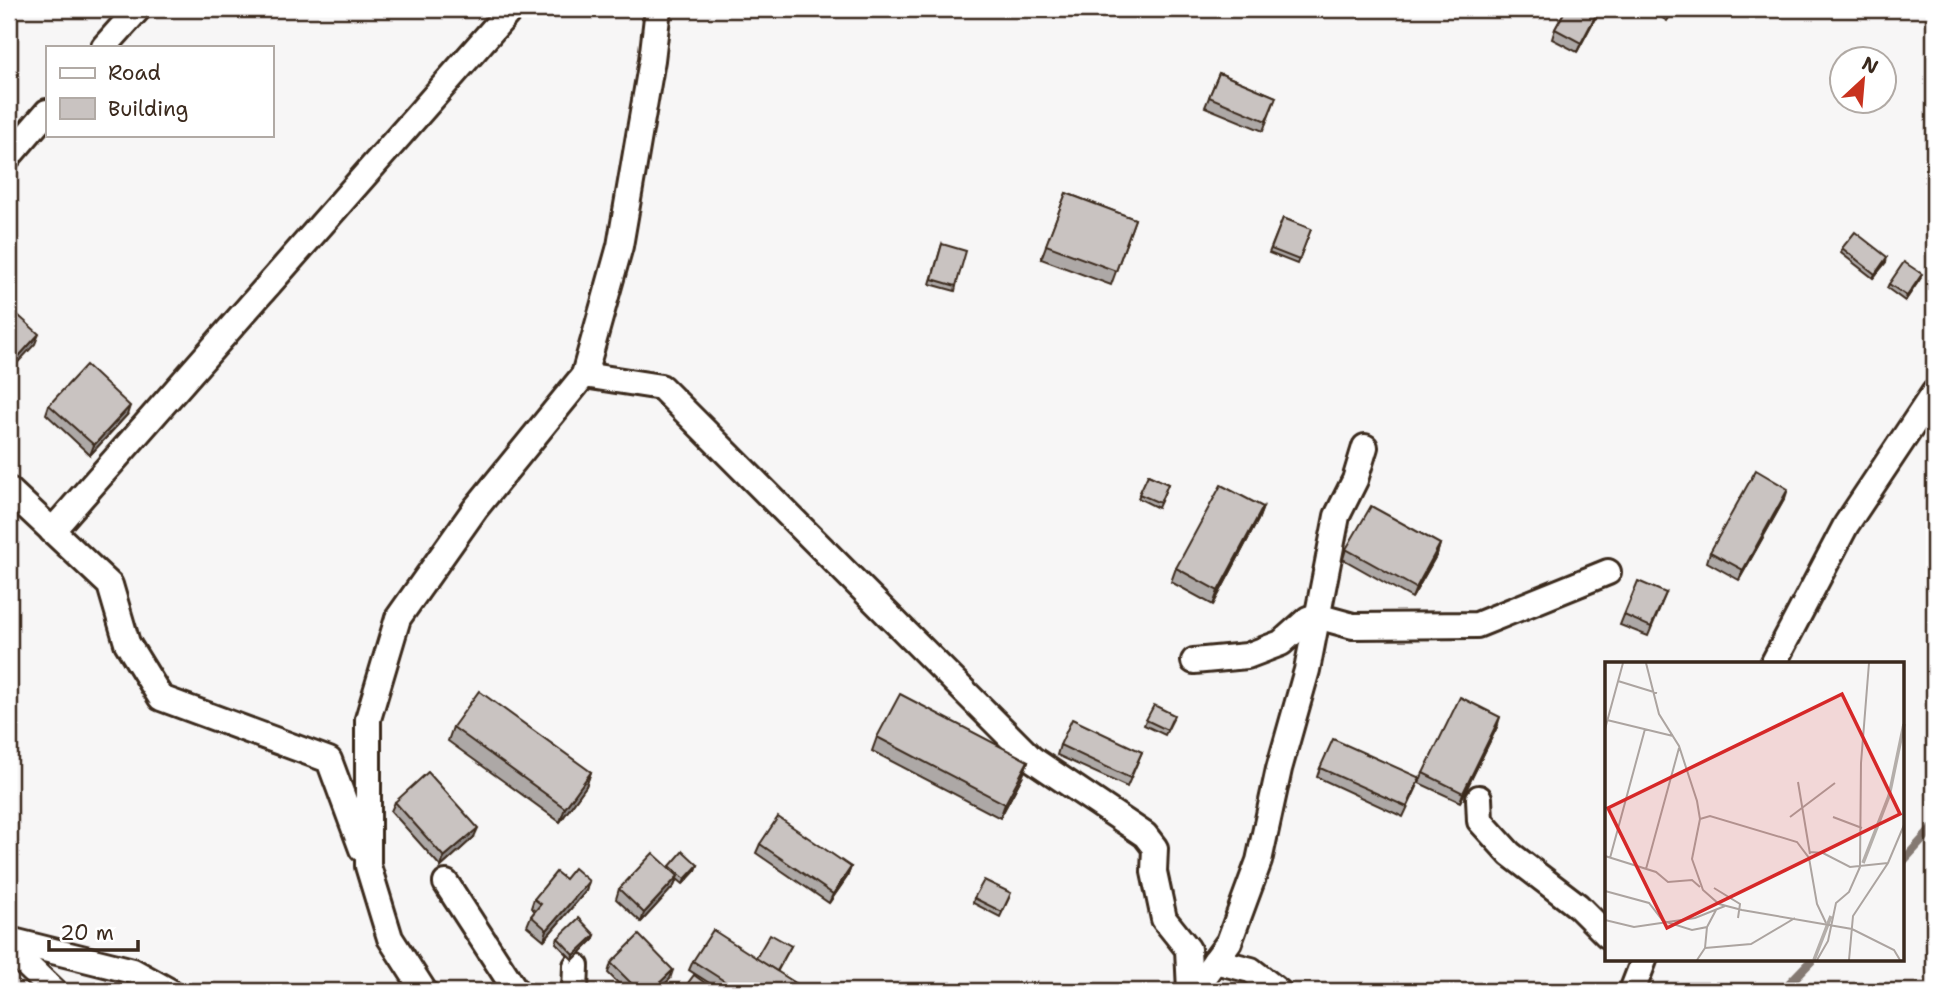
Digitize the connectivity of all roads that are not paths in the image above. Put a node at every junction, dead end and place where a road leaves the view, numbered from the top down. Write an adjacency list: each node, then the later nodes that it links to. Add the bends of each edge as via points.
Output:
1 (138, 9): 4 (street)
2 (511, 9): 11 (street)
3 (658, 9): 7 (street, via 620,247)
4 (105, 46)
5 (46, 113): 6 (street)
6 (9, 156)
7 (584, 375): 17 (street, via 475,509 398,618 368,719); 29 (street, via 661,387 1032,759 1145,835 1155,848 1154,872 1164,919 1188,949)
8 (1934, 393): 15 (street, via 1846,525)
9 (1365, 447): 13 (street, via 1337,516)
10 (9, 490): 11 (street)
11 (52, 531): 17 (street, via 110,585 127,643 161,698 329,760)
12 (1608, 572): 13 (street, via 1477,625 1353,626)
13 (1317, 616): 14 (street, via 1281,643 1247,656); 22 (street, via 1259,861 1229,942)
14 (1194, 661)
15 (1774, 662)
16 (1479, 798): 19 (street, via 1480,821 1510,854)
17 (368, 866): 26 (street, via 390,938)
18 (446, 883): 27 (street)
19 (1605, 933)
20 (9, 940): 25 (street, via 133,971)
21 (9, 948): 24 (street)
22 (1215, 961): 29 (street); 30 (street, via 1251,970)
23 (576, 966): 28 (street)
24 (54, 991)
25 (169, 991)
26 (424, 991)
27 (516, 991)
28 (575, 991)
29 (1191, 991)
30 (1278, 991)

